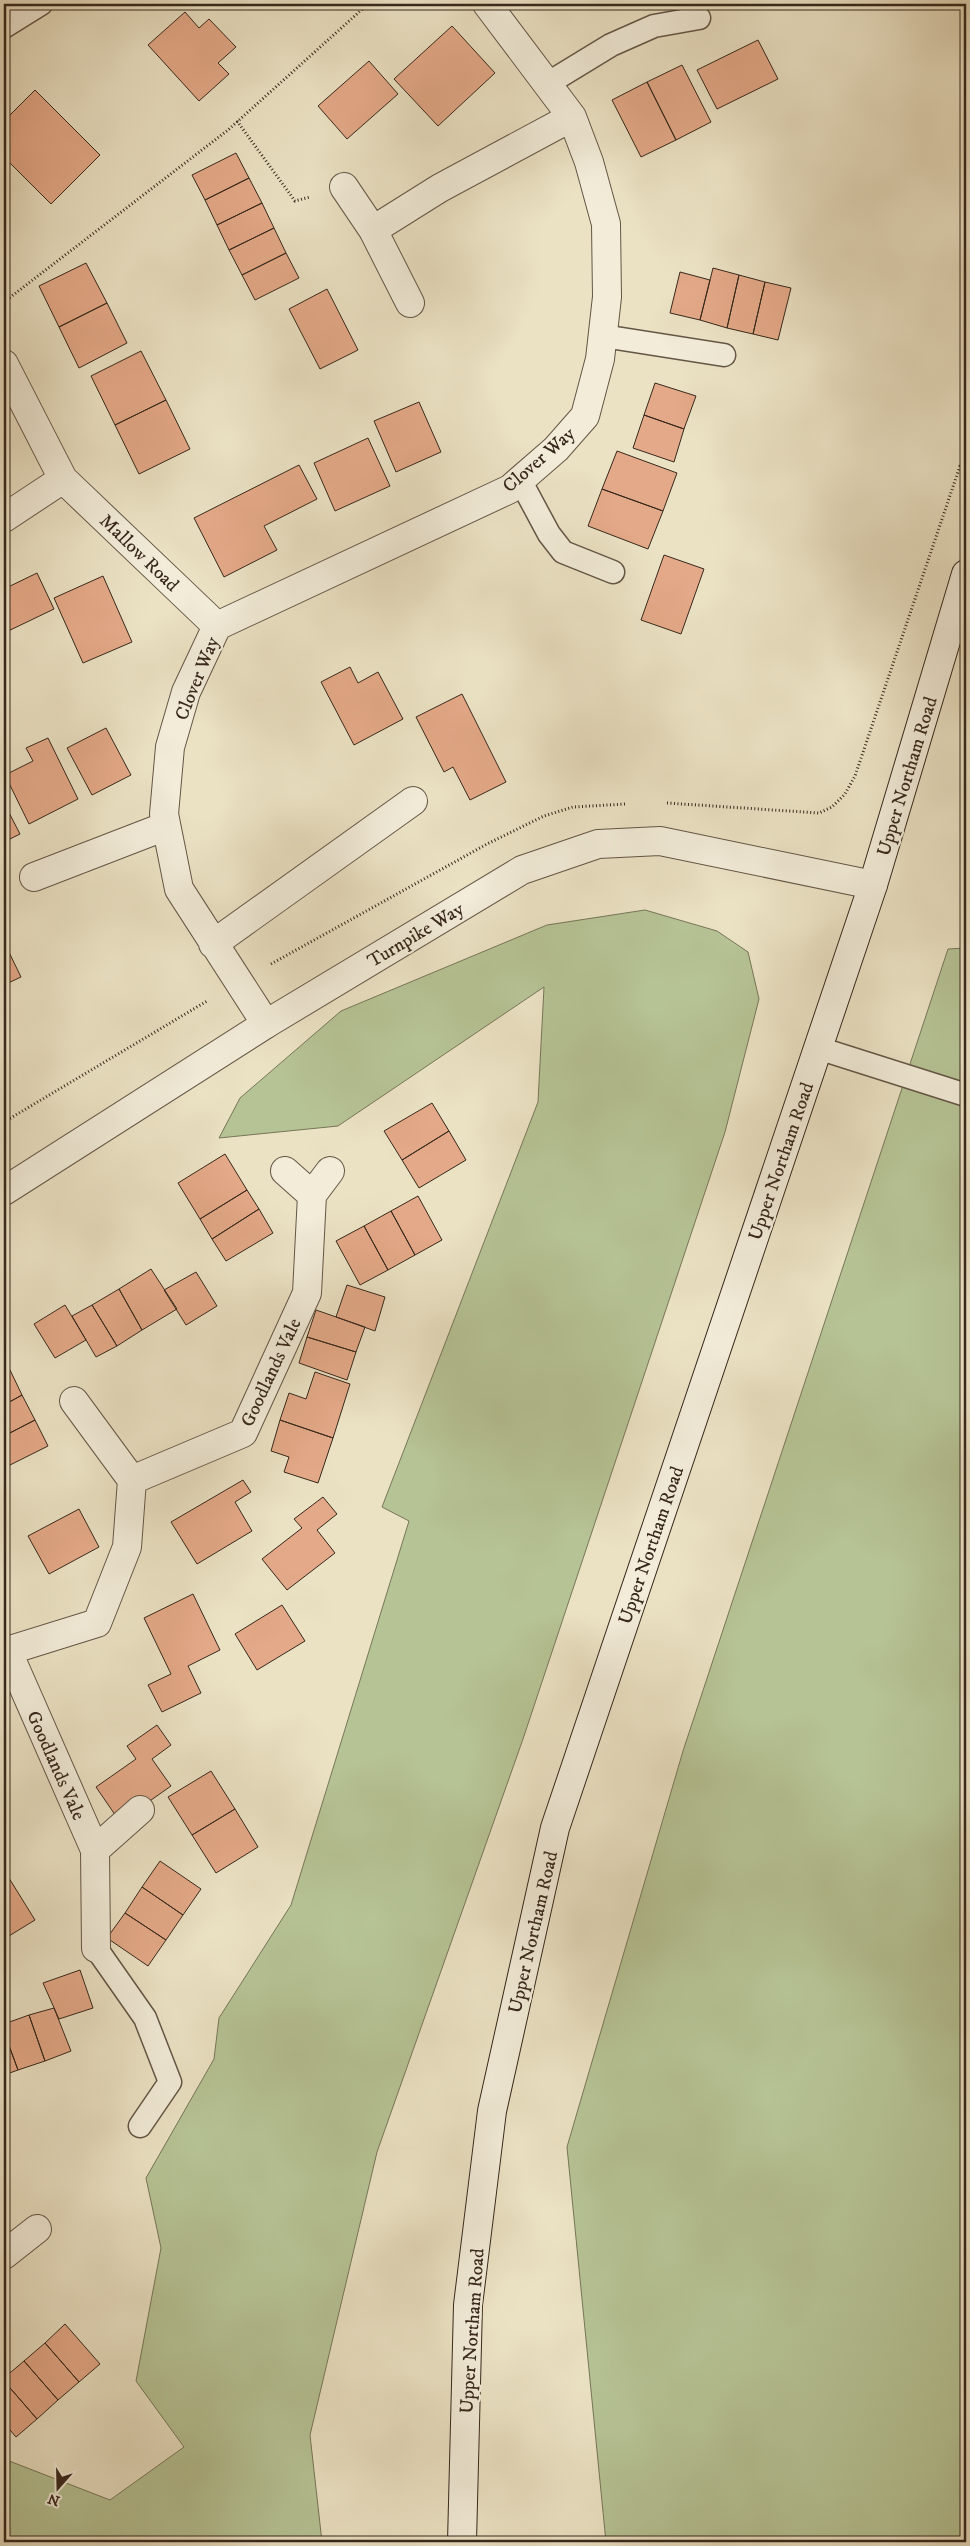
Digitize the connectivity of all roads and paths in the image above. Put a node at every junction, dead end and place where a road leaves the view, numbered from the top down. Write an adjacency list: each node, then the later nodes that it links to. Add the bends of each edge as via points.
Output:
1 (41, 4): 5 (lane)
2 (368, 4): 8 (path)
3 (486, 4): 6 (street, Clover Way)
4 (699, 18): 6 (lane, via 654,26 611,45)
5 (4, 26)
6 (547, 84): 7 (street, Clover Way)
7 (572, 117): 10 (street, via 440,188); 13 (street, Clover Way, via 589,162 606,224 608,297)
8 (237, 122): 9 (path, via 295,201); 11 (path)
9 (344, 187): 10 (street)
10 (373, 230): 12 (street)
11 (4, 302)
12 (410, 303)
13 (603, 336): 14 (lane); 17 (street, Clover Way, via 586,416 556,449)
14 (724, 355)
15 (4, 364): 16 (street, Mallow Road)
16 (63, 479): 18 (street); 21 (street, Mallow Road)
17 (520, 480): 19 (lane, via 549,534 563,552); 21 (street, Clover Way, via 510,488)
18 (4, 518)
19 (613, 572)
20 (966, 574): 25 (street, Upper Northam Road)
21 (217, 626): 23 (street, Clover Way, via 186,692 170,747 164,814)
22 (413, 800): 26 (street)
23 (166, 826): 24 (street); 26 (street, Clover Way, via 179,889)
24 (34, 877)
25 (873, 885): 27 (street, Turnpike Way, via 660,841 598,844 522,870); 28 (street, Upper Northam Road)
26 (213, 944): 27 (street, Clover Way)
27 (266, 1024): 32 (street, Turnpike Way)
28 (818, 1048): 29 (lane); 43 (street, Upper Northam Road, via 555,1828 492,2111 468,2305)
29 (966, 1096)
30 (285, 1171): 33 (street)
31 (330, 1171): 33 (street)
32 (4, 1190)
33 (312, 1194): 35 (street, Goodlands Vale, via 307,1293 243,1433)
34 (74, 1401): 35 (street)
35 (132, 1480): 36 (street, Goodlands Vale, via 127,1547 97,1623)
36 (6, 1652): 38 (street, Goodlands Vale)
37 (140, 1810): 38 (street)
38 (95, 1850): 39 (street, Goodlands Vale)
39 (96, 1948): 40 (lane, via 145,2018 170,2082)
40 (140, 2126)
41 (37, 2229): 42 (street)
42 (4, 2254)
43 (462, 2542)

